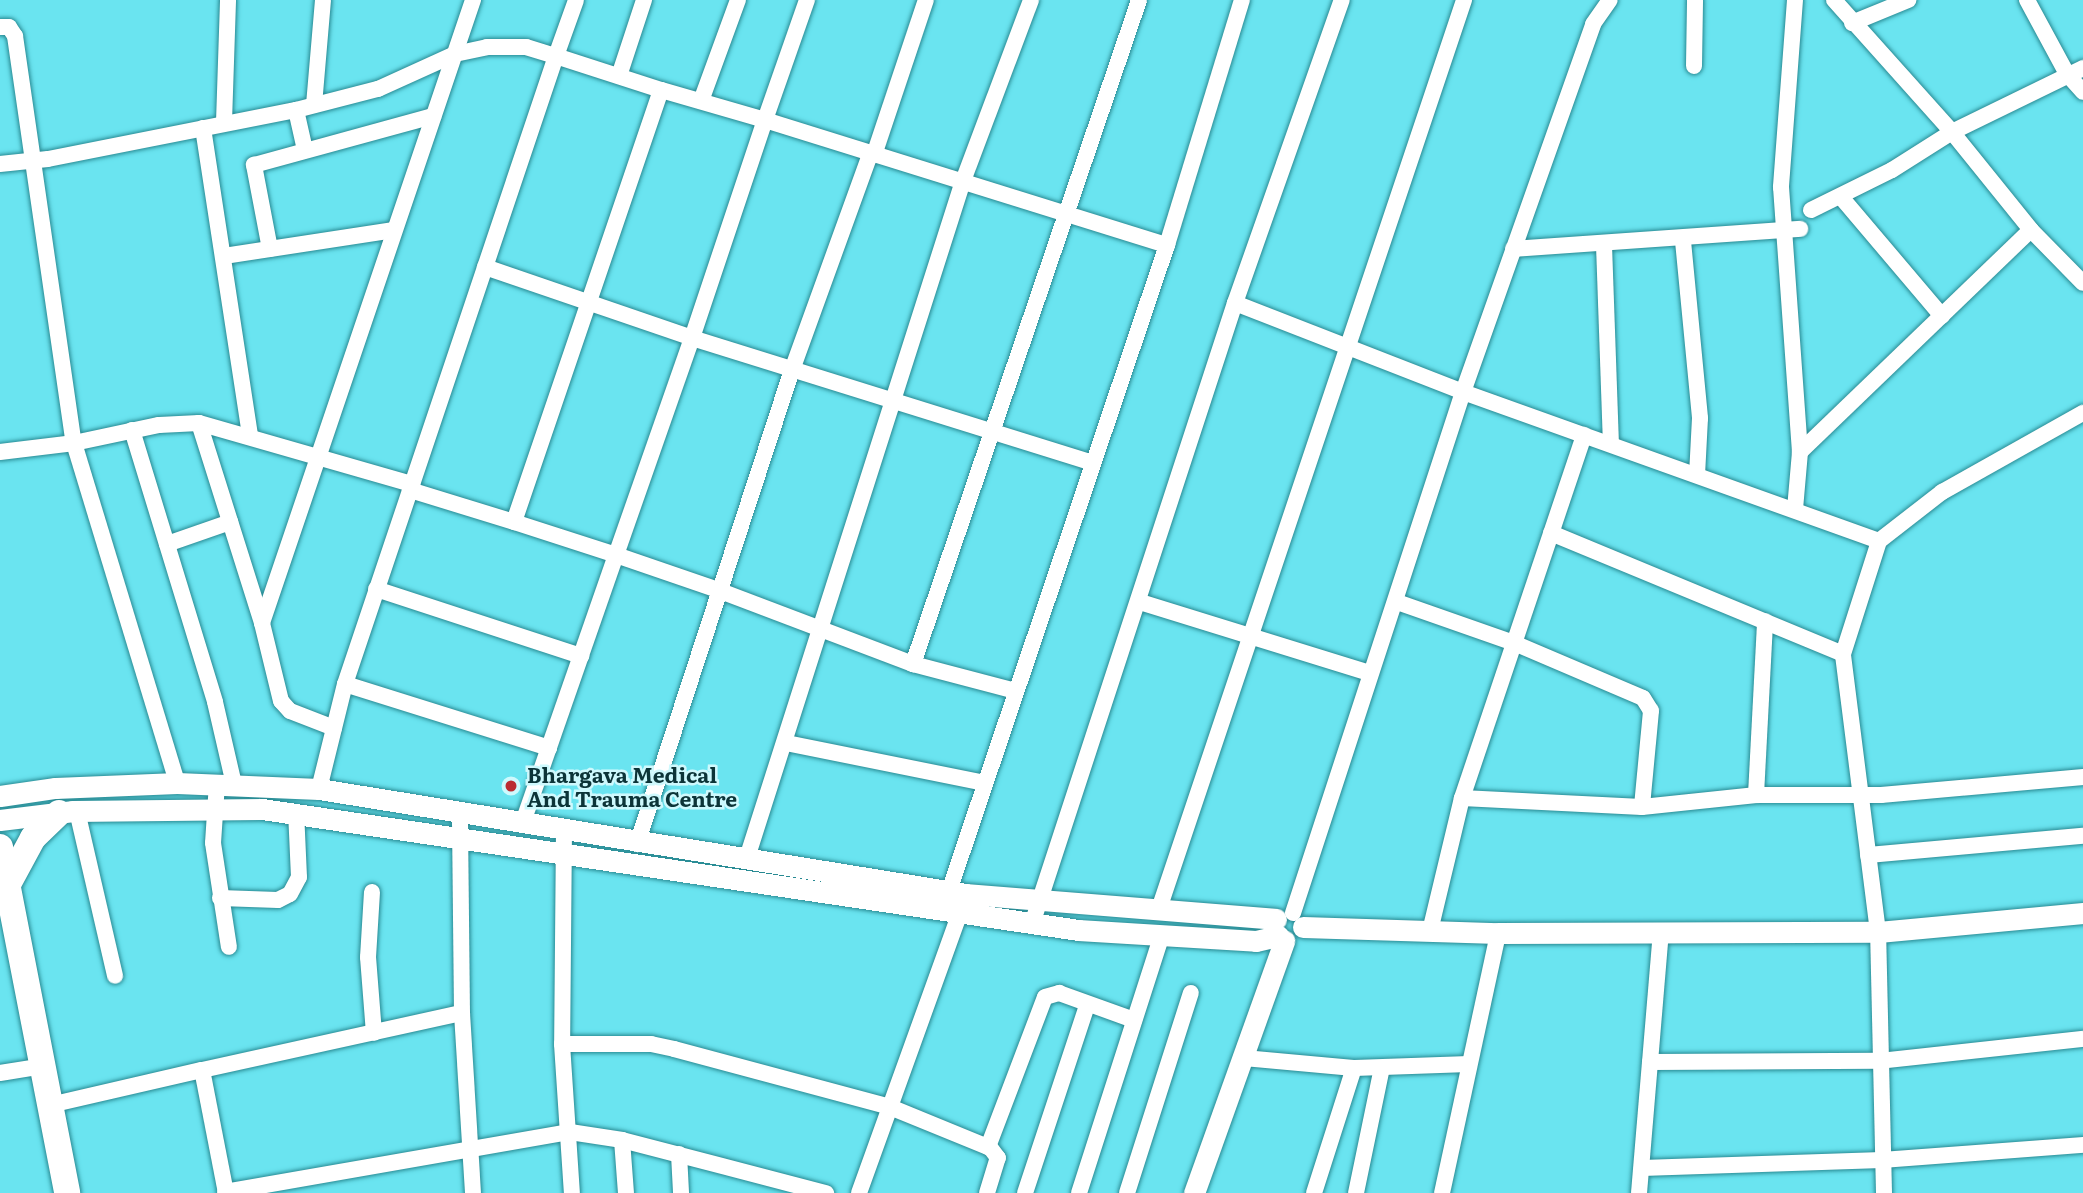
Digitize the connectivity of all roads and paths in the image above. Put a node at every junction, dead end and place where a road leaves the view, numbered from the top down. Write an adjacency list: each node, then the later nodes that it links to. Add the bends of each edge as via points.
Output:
1 (228, 0): 35 (street)
2 (323, 0): 31 (street)
3 (473, 0): 22 (street)
4 (576, 0): 23 (street)
5 (644, 0): 27 (street)
6 (738, 0): 30 (street)
7 (807, 0): 34 (street)
8 (926, 0): 39 (street)
9 (1031, 0): 42 (street)
10 (1139, 0): 45 (street)
11 (1242, 0): 50 (street)
12 (1342, 0): 57 (street)
13 (1464, 0): 61 (street)
14 (1610, 0): 53 (street, via 1593,24)
15 (1695, 0): 24 (street)
16 (1795, 0): 47 (street, via 1781,187)
17 (1834, 0): 20 (street)
18 (1908, 0): 20 (street)
19 (2027, 0): 26 (street)
20 (1852, 23): 37 (street)
21 (0, 27): 40 (street, via 9,27 15,36)
22 (455, 54): 23 (street, via 487,47 526,47); 31 (street, via 377,89); 33 (street)
23 (556, 56): 27 (street); 55 (street)
24 (1694, 66)
25 (2083, 68): 26 (street)
26 (2067, 74): 29 (street); 37 (street)
27 (619, 76): 28 (street)
28 (661, 90): 30 (street); 58 (street)
29 (2083, 92)
30 (701, 101): 34 (street)
31 (314, 105): 32 (street)
32 (296, 110): 35 (street); 38 (street)
33 (433, 116): 38 (street); 46 (street)
34 (765, 120): 39 (street); 60 (street)
35 (224, 122): 36 (street)
36 (203, 128): 40 (street); 54 (street)
37 (1952, 132): 43 (street); 48 (street)
38 (305, 150): 52 (street, via 254,165)
39 (872, 154): 42 (street); 62 (street)
40 (32, 161): 41 (street); 71 (street)
41 (0, 164)
42 (963, 181): 45 (street); 64 (street)
43 (1841, 197): 44 (street); 59 (street)
44 (1811, 210)
45 (1066, 213): 50 (street); 68 (street)
46 (394, 230): 52 (street); 75 (street)
47 (1792, 230): 49 (street); 74 (street)
48 (2031, 230): 56 (street); 59 (street)
49 (1682, 241): 51 (street); 77 (street, via 1700,418)
50 (1167, 245): 76 (street)
51 (1604, 245): 53 (street); 72 (street)
52 (270, 249): 54 (street)
53 (1513, 249): 63 (street)
54 (224, 256): 70 (street)
55 (485, 267): 58 (street); 78 (street)
56 (2083, 282)
57 (1235, 303): 61 (street); 88 (street)
58 (589, 304): 60 (street); 81 (street)
59 (1942, 316): 74 (street)
60 (692, 338): 62 (street); 85 (street)
61 (1349, 348): 63 (street); 93 (street)
62 (792, 370): 64 (street); 87 (street)
63 (1463, 393): 69 (street); 89 (street)
64 (895, 399): 68 (street); 92 (street)
65 (2083, 413): 83 (street, via 1942,492)
66 (198, 423): 67 (street); 70 (street); 80 (street)
67 (132, 430): 71 (street); 84 (street)
68 (992, 431): 76 (street); 97 (street)
69 (1584, 435): 72 (street); 82 (street)
70 (250, 436): 75 (street)
71 (74, 443): 73 (street); 105 (street)
72 (1611, 444): 77 (street)
73 (0, 452)
74 (1800, 452): 79 (street)
75 (316, 453): 78 (street); 91 (street)
76 (1093, 463): 100 (street)
77 (1697, 475): 79 (street)
78 (411, 487): 81 (street); 86 (street)
79 (1795, 509): 83 (street)
80 (230, 522): 84 (street); 91 (street)
81 (514, 522): 85 (street)
82 (1551, 533): 90 (street); 94 (street)
83 (1879, 541): 95 (street)
84 (167, 544): 106 (street, via 227,744)
85 (615, 555): 87 (street); 96 (street)
86 (376, 589): 96 (street); 99 (street)
87 (718, 590): 92 (street); 123 (street)
88 (1140, 602): 93 (street); 132 (street)
89 (1398, 603): 94 (street); 98 (street)
90 (1765, 621): 95 (street); 110 (street)
91 (262, 623): 101 (street, via 281,701 290,711)
92 (821, 627): 97 (street); 102 (street)
93 (1249, 638): 98 (street); 133 (street)
94 (1514, 643): 112 (street); 113 (street, via 1637,694 1648,703)
95 (1843, 653): 109 (street)
96 (580, 656): 103 (street)
97 (914, 664): 100 (street)
98 (1370, 673): 137 (street)
99 (345, 684): 101 (street); 103 (street)
100 (1016, 691): 107 (street)
101 (334, 728): 108 (street)
102 (786, 743): 107 (street); 127 (street)
103 (549, 748): 119 (street)
104 (2083, 777): 109 (street)
105 (177, 783): 106 (street); 111 (street, via 55,788)
106 (225, 783): 108 (street); 114 (street)
107 (985, 783): 129 (street)
108 (319, 789): 115 (street)
109 (1860, 794): 110 (street); 126 (street)
110 (1756, 795): 113 (street)
111 (0, 796)
112 (1461, 798): 113 (street); 138 (street)
113 (1642, 807)
114 (213, 808): 116 (street); 117 (street); 131 (street)
115 (460, 810): 119 (street); 122 (street)
116 (68, 812): 118 (street); 128 (highway, via 33,838); 145 (street)
117 (296, 812): 122 (street); 131 (street, via 299,877 290,894 278,900)
118 (0, 820)
119 (523, 822): 120 (street)
120 (564, 829): 123 (street); 125 (street)
121 (2083, 836): 126 (street)
122 (459, 838): 125 (street); 148 (street)
123 (637, 844): 127 (street)
124 (0, 847): 128 (highway)
125 (562, 855): 134 (street); 152 (street)
126 (1868, 855): 140 (street)
127 (746, 861): 129 (street)
128 (7, 886): 157 (highway)
129 (948, 891): 132 (street); 134 (street)
130 (372, 892): 150 (street, via 368,957)
131 (220, 898): 144 (street)
132 (1038, 903): 133 (street); 136 (street)
133 (1158, 912): 137 (street)
134 (950, 913): 136 (street); 163 (street)
135 (2083, 913): 140 (street)
136 (1032, 924): 142 (street)
137 (1287, 927): 138 (street); 142 (street, via 1256,941); 153 (street)
138 (1430, 931): 141 (street)
139 (1661, 932): 140 (street); 141 (street); 155 (street)
140 (1878, 932): 154 (street)
141 (1498, 933): 156 (street)
142 (1162, 935): 149 (street)
143 (0, 944): 157 (highway)
144 (229, 947)
145 (116, 976)
146 (1191, 993): 184 (street)
147 (1087, 1005): 149 (street); 167 (street, via 1059,993 1051,993 1040,1004); 182 (street)
148 (462, 1013): 150 (street); 168 (street)
149 (1134, 1020): 183 (street)
150 (374, 1033): 160 (street)
151 (2083, 1039): 154 (street)
152 (562, 1044): 163 (street, via 651,1044); 164 (street)
153 (1244, 1058): 158 (street); 185 (street)
154 (1880, 1061): 155 (street); 170 (street)
155 (1650, 1062): 171 (street)
156 (1469, 1064): 159 (street); 188 (street)
157 (37, 1067): 161 (street); 162 (highway); 173 (highway)
158 (1354, 1068): 159 (street); 186 (street)
159 (1382, 1068): 187 (street)
160 (202, 1070): 162 (street); 172 (street)
161 (0, 1073)
162 (50, 1105): 174 (highway)
163 (890, 1107): 167 (street); 180 (street)
164 (570, 1132): 165 (street); 168 (street); 176 (street)
165 (622, 1140): 169 (street); 177 (street)
166 (2083, 1145): 170 (street)
167 (989, 1146): 181 (street, via 998,1158)
168 (470, 1147): 172 (street); 175 (street)
169 (679, 1154): 178 (street); 179 (street)
170 (1882, 1160): 171 (street); 190 (street)
171 (1642, 1168): 189 (street)
172 (226, 1192)
173 (53, 1193)
174 (66, 1193)
175 (473, 1193)
176 (572, 1193)
177 (626, 1193)
178 (681, 1193)
179 (826, 1193)
180 (859, 1193)
181 (987, 1193)
182 (1025, 1193)
183 (1079, 1193)
184 (1127, 1193)
185 (1194, 1193)
186 (1314, 1193)
187 (1356, 1193)
188 (1442, 1193)
189 (1639, 1193)
190 (1884, 1193)

